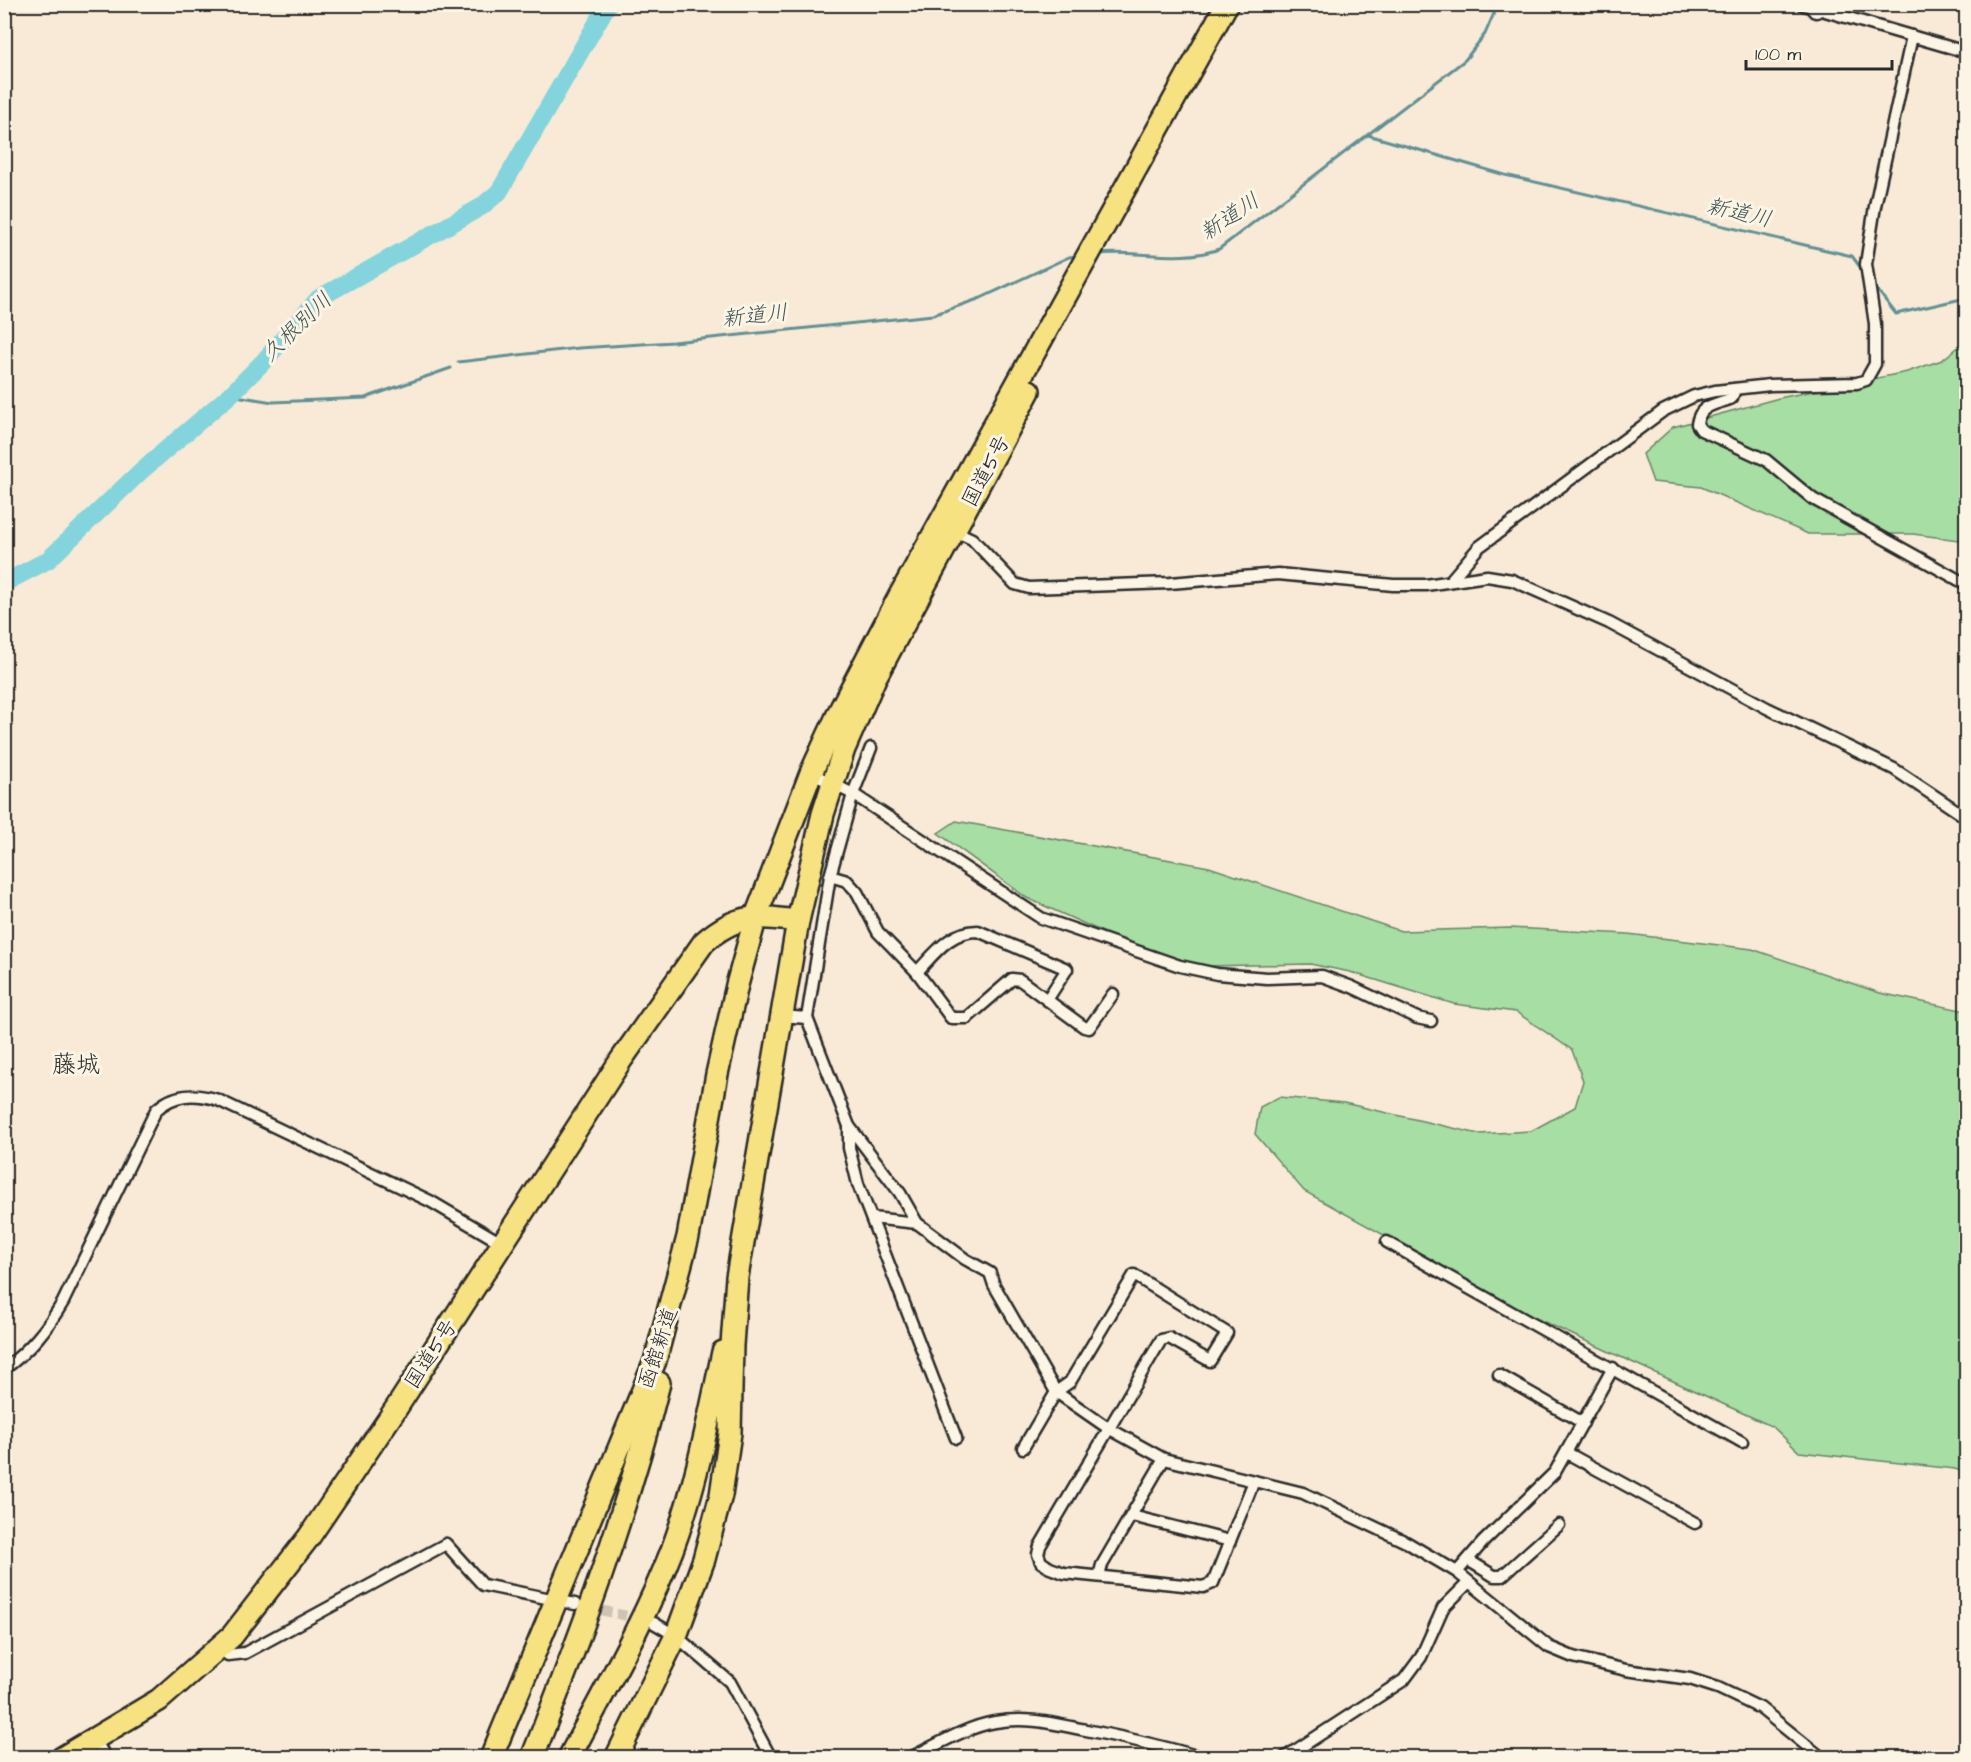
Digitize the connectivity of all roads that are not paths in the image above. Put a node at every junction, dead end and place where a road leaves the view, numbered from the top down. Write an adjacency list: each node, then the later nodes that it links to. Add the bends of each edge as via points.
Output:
1 (1227, 4): 6 (highway, 国道5号)
2 (1243, 4): 6 (highway, 国道5号)
3 (1812, 6): 4 (street)
4 (1912, 36): 5 (street); 7 (street, via 1866,264 1875,324 1872,372 1857,383)
5 (1966, 52)
6 (1106, 240): 8 (highway, 国道5号)
7 (1735, 389): 9 (street, via 1694,396 1663,411 1479,547); 10 (street, via 1732,398 1700,411 1697,424 1701,430 1766,460 1813,499)
8 (947, 526): 9 (street, via 972,539 1015,584 1029,588 1278,574 1393,585); 12 (highway, 国道5号, via 849,692); 13 (highway, 国道5号, via 874,678)
9 (1450, 581): 15 (street, via 1487,576 1541,591 1894,769)
10 (1966, 584)
11 (871, 748): 14 (street)
12 (811, 773): 13 (street); 17 (highway, 国道5号)
13 (832, 783): 14 (street); 18 (highway, 国道5号)
14 (853, 794): 16 (street); 24 (street, via 1041,918 1180,966 1217,974 1267,978 1322,976)
15 (1966, 817)
16 (830, 876): 19 (street, via 847,881 857,892 878,932); 23 (street)
17 (756, 916): 18 (highway, 国道5号); 28 (highway, 函館新道, via 717,1074); 30 (highway, 国道5号, via 722,927 704,942 621,1060)
18 (798, 921): 22 (highway)
19 (917, 972): 21 (street, via 951,1018 967,1018 1012,979 1020,980); 21 (street, via 946,941 967,931 978,931 1067,969)
20 (1113, 994): 21 (street, via 1089,1028)
21 (1047, 1000)
22 (781, 1016): 23 (street); 31 (highway)
23 (807, 1018): 25 (street)
24 (1431, 1021)
25 (849, 1126): 26 (street, via 849,1148 858,1184); 27 (street, via 900,1193)
26 (872, 1218): 27 (street); 38 (street)
27 (917, 1223): 35 (street, via 990,1273)
28 (688, 1237): 52 (highway, 函館新道, via 655,1361); 59 (highway, via 660,1380 623,1512)
29 (1387, 1242): 32 (street)
30 (503, 1244): 33 (street, via 430,1201 218,1100 198,1095 175,1097 156,1110 47,1328 21,1357); 55 (highway, 国道5号, via 309,1537)
31 (737, 1277): 54 (highway, via 732,1413 722,1485 704,1559); 60 (highway, via 696,1476 672,1549 633,1638)
32 (1613, 1368): 36 (street); 39 (street)
33 (4, 1369)
34 (1499, 1375): 36 (street)
35 (1056, 1392): 37 (street); 37 (street, via 1070,1382 1134,1275 1227,1333 1210,1361 1169,1338 1161,1340); 40 (street)
36 (1583, 1422): 41 (street)
37 (1108, 1428): 42 (street); 50 (street, via 1038,1554 1050,1568)
38 (956, 1438)
39 (1742, 1442)
40 (1023, 1448)
41 (1567, 1453): 45 (street); 48 (street, via 1555,1472)
42 (1164, 1458): 43 (street); 44 (street)
43 (1254, 1481): 47 (street); 49 (street, via 1303,1493 1406,1542)
44 (1132, 1516): 47 (street); 50 (street, via 1101,1565)
45 (1695, 1523)
46 (1559, 1525): 48 (street, via 1502,1576 1494,1576)
47 (1230, 1541): 50 (street, via 1213,1583 1203,1587)
48 (1468, 1560): 49 (street)
49 (1457, 1572): 51 (street)
50 (1099, 1576)
51 (1468, 1582): 65 (street, via 1443,1608 1421,1657 1404,1680); 66 (street, via 1549,1647 1626,1670 1690,1679 1718,1688 1760,1708)
52 (566, 1603): 55 (street, via 483,1585 446,1544 245,1653 228,1655); 58 (highway, 函館新道)
53 (654, 1623): 54 (street)
54 (676, 1636): 61 (highway); 62 (street, via 730,1682)
55 (219, 1648): 56 (highway, 国道5号)
56 (101, 1749): 57 (highway, 国道5号)
57 (62, 1758)
58 (491, 1758)
59 (532, 1758)
60 (569, 1758)
61 (616, 1758)
62 (771, 1758)
63 (910, 1758): 64 (street, via 993,1722 1017,1719 1050,1721 1163,1745)
64 (1203, 1758)
65 (1284, 1758)
66 (1822, 1758)

